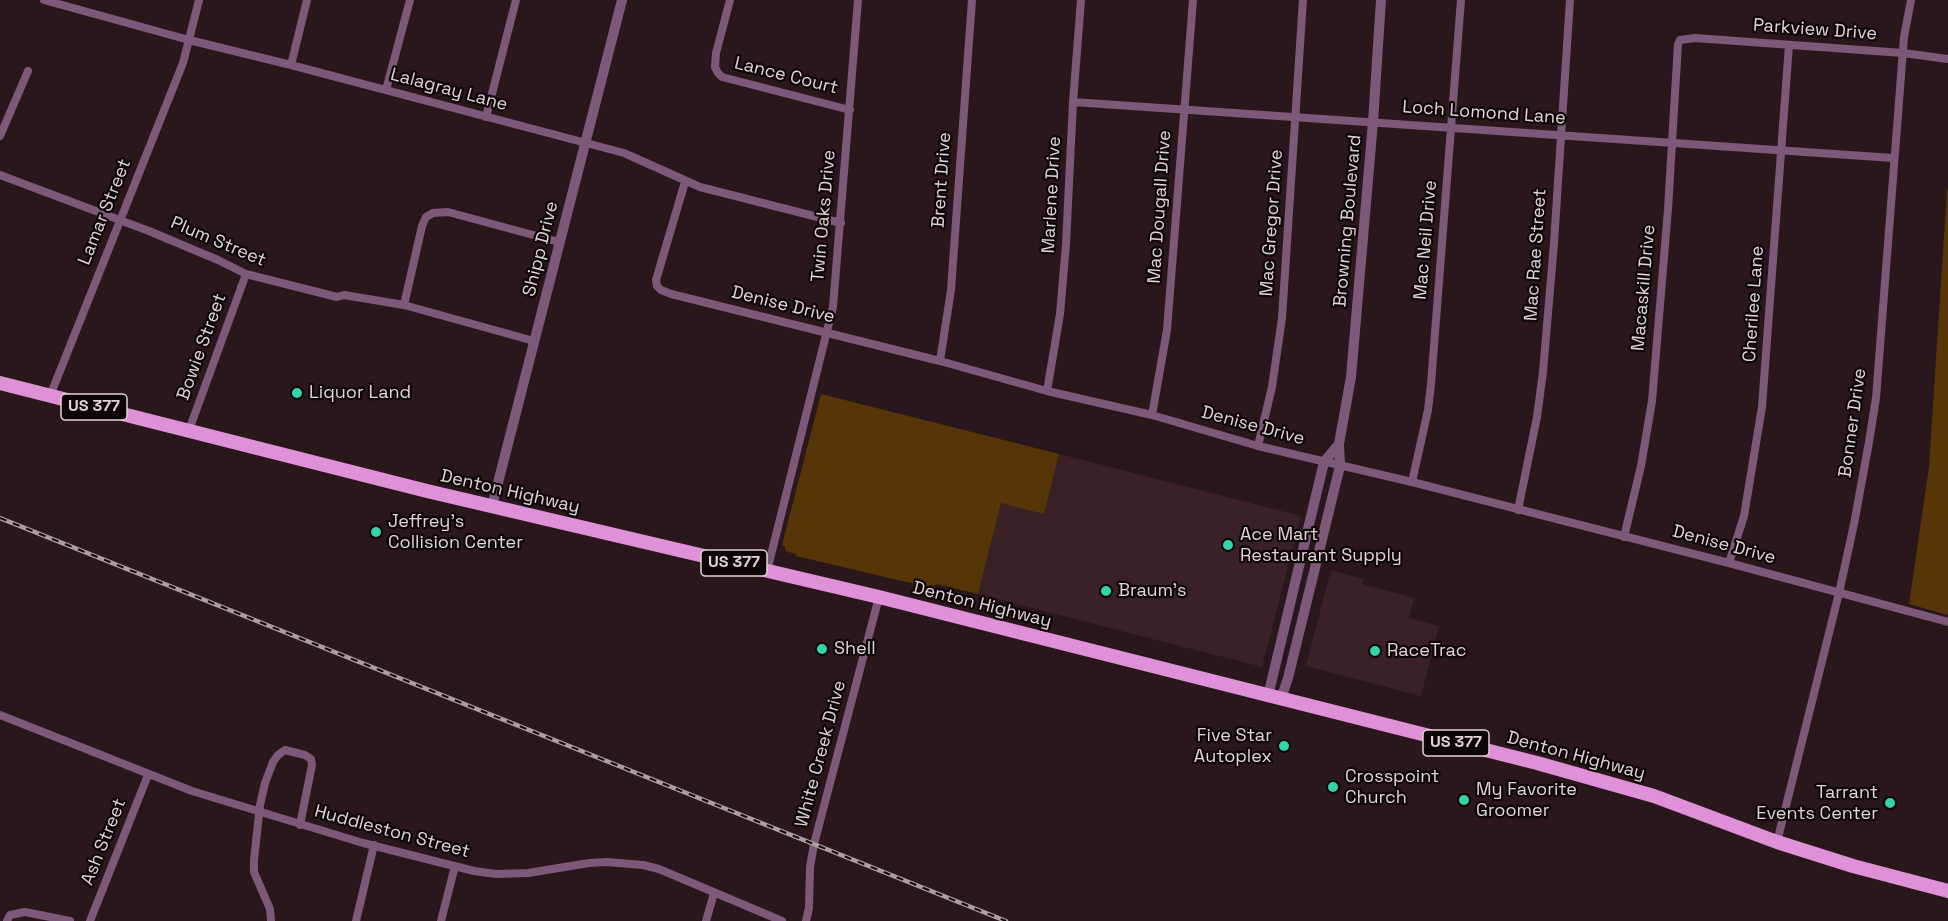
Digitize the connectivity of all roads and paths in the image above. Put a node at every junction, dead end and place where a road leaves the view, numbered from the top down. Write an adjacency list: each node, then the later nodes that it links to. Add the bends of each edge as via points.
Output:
1 (44, 0): 17 (street, Lalagray Lane)
2 (199, 0): 17 (street, Lamar Street)
3 (307, 0): 22 (street)
4 (410, 0): 24 (street)
5 (516, 0): 28 (street)
6 (622, 0): 34 (street, Shipp Drive)
7 (730, 0): 27 (street, Lance Court, via 716,53 715,67 722,77)
8 (858, 0): 27 (street, Twin Oaks Drive)
9 (972, 0): 47 (street, Brent Drive, via 951,290)
10 (1081, 0): 25 (street, Marlene Drive)
11 (1193, 0): 26 (street, Mac Dougall Drive)
12 (1304, 0): 29 (street, Mac Gregor Drive)
13 (1381, 0): 30 (street, Browning Boulevard)
14 (1461, 0): 31 (street, Mac Neil Drive)
15 (1570, 0): 32 (street, Mac Rae Street)
16 (1911, 0): 20 (street, Bonner Drive)
17 (189, 40): 22 (street, Lalagray Lane); 40 (street, Lamar Street)
18 (1680, 40): 19 (street, Parkview Drive); 35 (street, Macaskill Drive)
19 (1789, 45): 20 (street, Parkview Drive); 36 (street, Cherilee Lane)
20 (1903, 52): 21 (street, Parkview Drive); 37 (street, Bonner Drive)
21 (1948, 59)
22 (291, 65): 24 (street, Lalagray Lane)
23 (28, 71): 33 (street)
24 (386, 90): 28 (street, Lalagray Lane)
25 (1073, 102): 26 (street, Loch Lomond Lane); 49 (street, Marlene Drive, via 1060,314)
26 (1184, 109): 29 (street, Loch Lomond Lane); 51 (street, Mac Dougall Drive, via 1167,330)
27 (850, 110): 41 (street, Twin Oaks Drive)
28 (486, 117): 34 (street, Lalagray Lane)
29 (1295, 117): 30 (street, Loch Lomond Lane); 54 (street, Mac Gregor Drive, via 1279,341)
30 (1373, 122): 31 (street, Loch Lomond Lane); 53 (street, Browning Boulevard, via 1351,377)
31 (1452, 127): 32 (street, Loch Lomond Lane); 57 (street, Mac Neil Drive, via 1430,393)
32 (1561, 135): 35 (street, Loch Lomond Lane); 59 (street, Mac Rae Street, via 1543,372)
33 (0, 136)
34 (585, 142): 39 (street, Lalagray Lane, via 640,159); 42 (street, Shipp Drive)
35 (1671, 142): 36 (street, Loch Lomond Lane); 60 (street, Macaskill Drive, via 1652,401)
36 (1782, 150): 37 (street, Loch Lomond Lane); 61 (street, Cherilee Lane, via 1762,407 1744,516)
37 (1893, 158): 65 (street, Bonner Drive, via 1875,398)
38 (0, 174): 40 (street, Plum Street)
39 (685, 182): 41 (street, Lalagray Lane); 45 (street, Denise Drive, via 657,286)
40 (120, 220): 43 (street, Plum Street); 50 (street, Lamar Street)
41 (841, 222): 45 (street, Twin Oaks Drive)
42 (560, 242): 44 (street, via 448,212 433,213 422,226); 46 (street, Shipp Drive)
43 (246, 274): 44 (street, Plum Street, via 337,297); 52 (street, Bowie Street)
44 (404, 305): 46 (street, Plum Street)
45 (827, 332): 47 (street, Denise Drive); 62 (street, Twin Oaks Drive)
46 (534, 341): 58 (street, Shipp Drive)
47 (940, 361): 49 (street, Denise Drive)
48 (0, 383): 50 (main road, Denton Highway / US 377)
49 (1047, 391): 51 (street, Denise Drive)
50 (50, 396): 52 (main road, Denton Highway / US 377)
51 (1152, 415): 54 (street, Denise Drive)
52 (189, 430): 58 (main road, Denton Highway / US 377)
53 (1339, 444): 55 (street, Browning Boulevard); 56 (street, Browning Boulevard)
54 (1257, 446): 55 (street, Denise Drive)
55 (1324, 462): 56 (street, Denise Drive); 63 (street, Browning Boulevard)
56 (1340, 466): 57 (street, Denise Drive); 64 (street, Browning Boulevard)
57 (1412, 482): 59 (street, Denise Drive)
58 (492, 506): 62 (main road, Denton Highway / US 377)
59 (1518, 510): 60 (street, Denise Drive)
60 (1624, 537): 61 (street, Denise Drive)
61 (1729, 563): 65 (street, Denise Drive)
62 (767, 571): 66 (main road, Denton Highway / US 377)
63 (1293, 589): 64 (street); 68 (street, Browning Boulevard)
64 (1308, 593): 68 (street, Browning Boulevard)
65 (1839, 593): 67 (street, Denise Drive); 73 (street, Bonner Drive)
66 (879, 597): 68 (main road, Denton Highway / US 377); 86 (street, White Creek Drive, via 812,855)
67 (1948, 622)
68 (1274, 697): 73 (main road, Denton Highway / US 377, via 1624,787)
69 (0, 716): 70 (street, Huddleston Street)
70 (148, 775): 71 (street, Huddleston Street); 80 (street, Ash Street)
71 (259, 813): 72 (street, Huddleston Street); 72 (street, via 265,783 278,755 285,750 304,755 312,765); 81 (street, via 254,872)
72 (300, 825): 74 (street, Huddleston Street)
73 (1777, 842): 76 (main road, Denton Highway / US 377)
74 (374, 845): 75 (street, Huddleston Street); 82 (street)
75 (455, 866): 77 (street, Huddleston Street, via 512,874 589,863 643,865); 83 (street)
76 (1948, 891)
77 (714, 893): 84 (street); 85 (street, Huddleston Street)
78 (7, 921): 79 (street, via 10,915 25,912)
79 (70, 921)
80 (90, 921)
81 (271, 921)
82 (356, 921)
83 (441, 921)
84 (706, 921)
85 (782, 921)
86 (806, 921)

